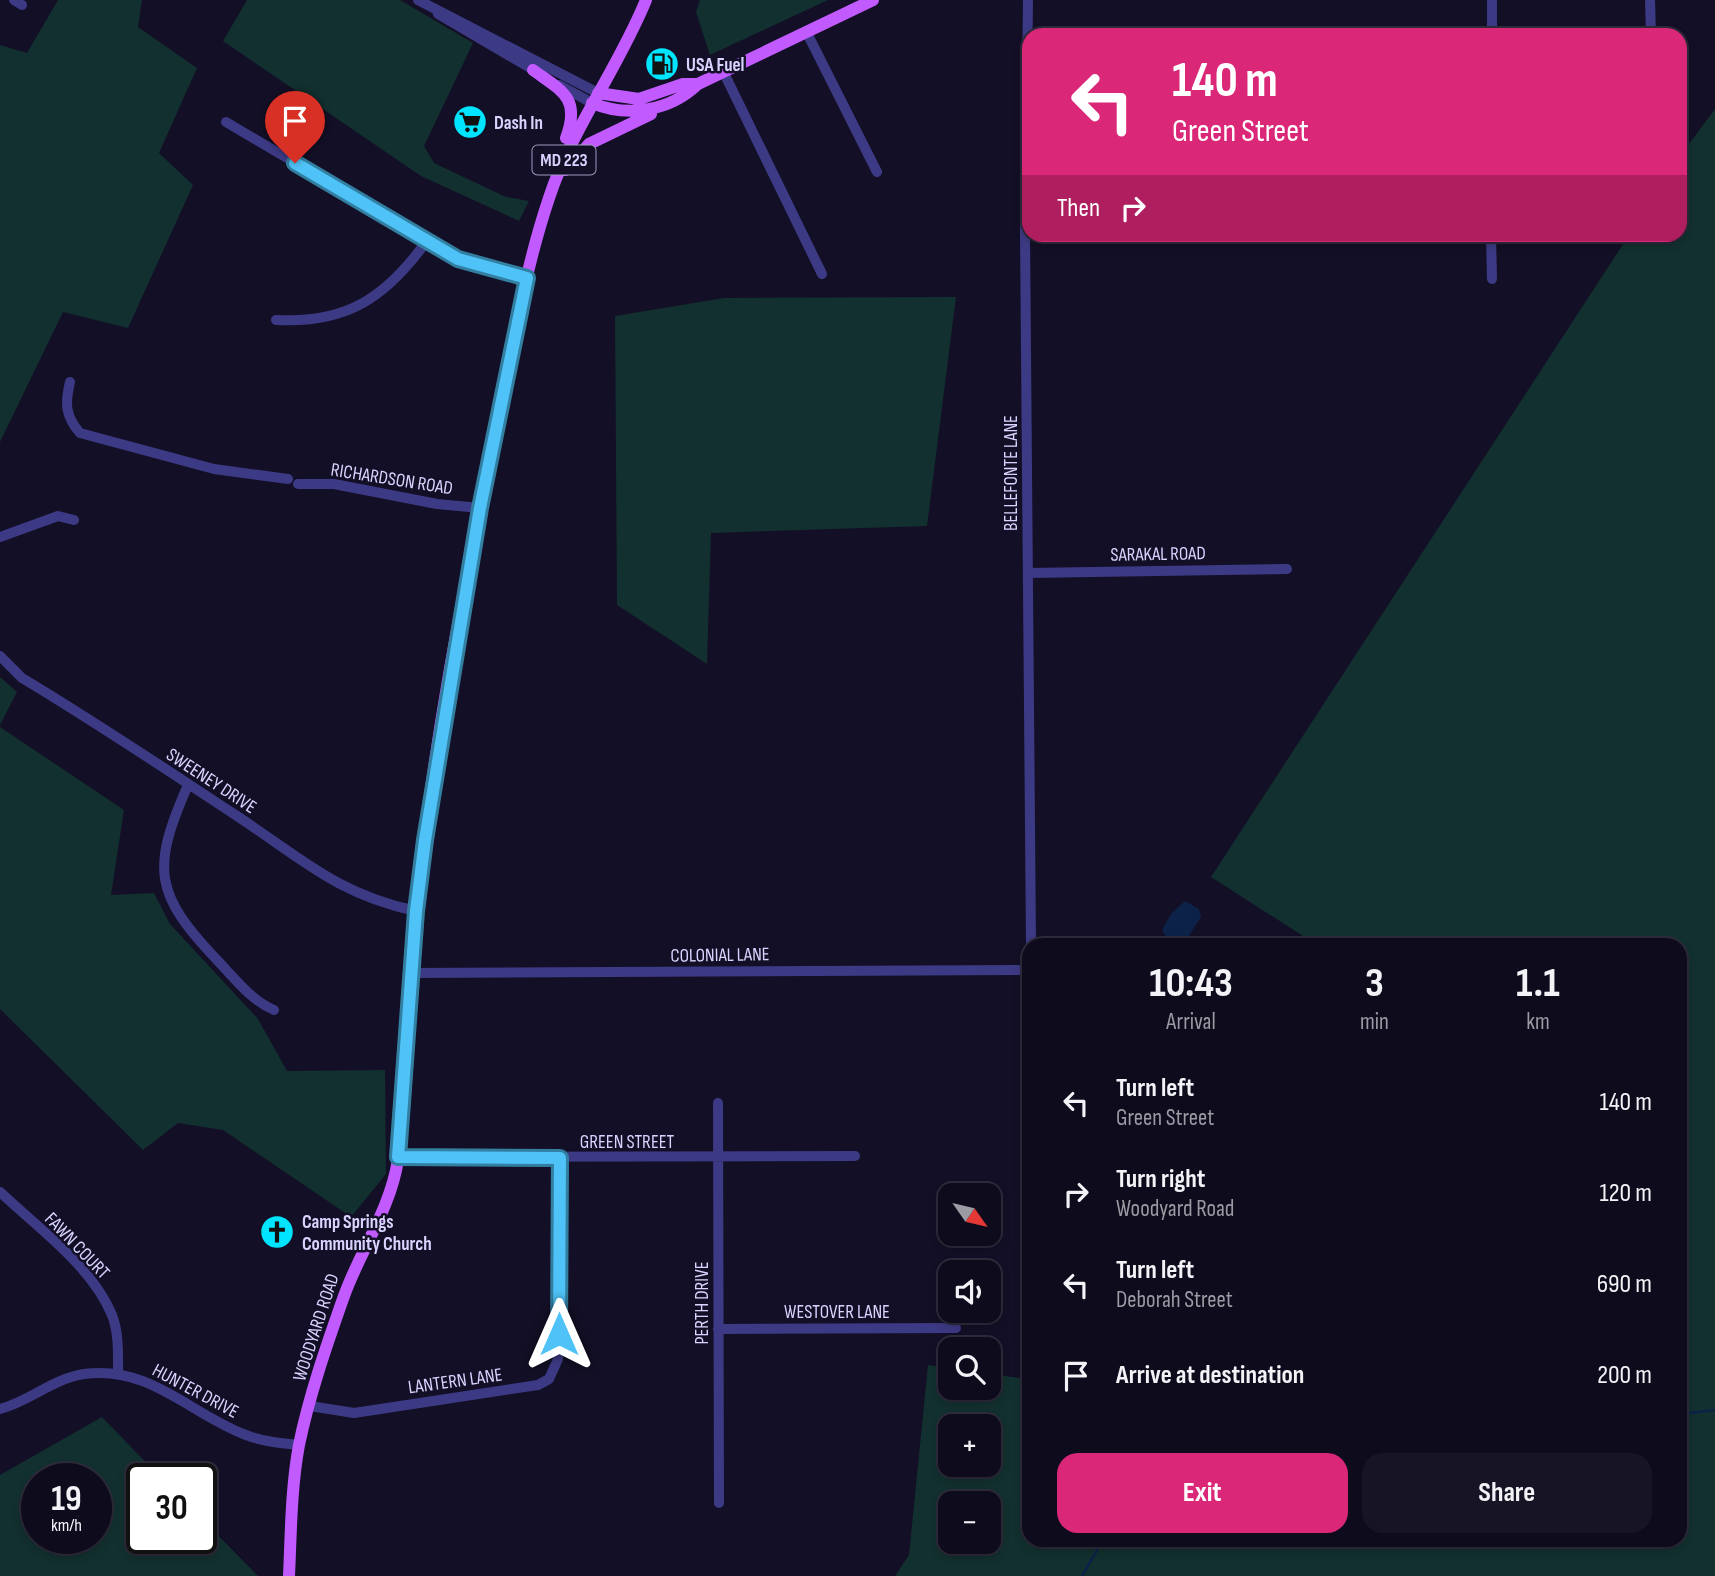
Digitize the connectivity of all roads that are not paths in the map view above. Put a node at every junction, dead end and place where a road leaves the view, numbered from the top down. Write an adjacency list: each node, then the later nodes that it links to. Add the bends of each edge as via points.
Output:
1 (646, 0): 15 (main road, WOODYARD ROAD / MD 223)
2 (873, 0): 10 (main road)
3 (1028, 0): 7 (street, BELLEFONTE LANE)
4 (1492, 0): 8 (street)
5 (1650, 0): 9 (street)
6 (421, 2): 11 (street); 15 (street)
7 (1028, 28)
8 (1492, 28)
9 (1651, 28)
10 (807, 33): 12 (main road); 17 (street)
11 (533, 70): 15 (street); 18 (main road, via 560,89 572,109)
12 (723, 71): 13 (main road); 22 (street)
13 (698, 83): 14 (main road); 15 (main road, via 639,99)
14 (684, 97): 15 (main road, via 630,113); 18 (main road, via 579,150)
15 (595, 98): 18 (main road, WOODYARD ROAD / MD 223)
16 (226, 122): 19 (street)
17 (877, 172)
18 (554, 184): 23 (main road, WOODYARD ROAD / MD 223)
19 (426, 242): 23 (street, via 468,264); 25 (street, via 400,278 368,301 323,317)
20 (1027, 242): 31 (street, BELLEFONTE LANE)
21 (1491, 242): 24 (street)
22 (822, 274)
23 (527, 278): 27 (main road, WOODYARD ROAD / MD 223)
24 (1492, 279)
25 (276, 320)
26 (70, 382): 27 (street, RICHARDSON ROAD, via 65,402 80,433 214,469)
27 (480, 508): 34 (main road, WOODYARD ROAD / MD 223, via 452,660)
28 (74, 520): 29 (street, via 58,516)
29 (0, 537)
30 (1287, 569): 31 (street, SARAKAL ROAD)
31 (1028, 573): 35 (street, BELLEFONTE LANE)
32 (0, 656): 33 (street, SWEENEY DRIVE, via 22,678)
33 (188, 785): 34 (street, SWEENEY DRIVE, via 326,879 372,900); 38 (street, via 167,834 163,859 174,908 258,1003)
34 (416, 911): 37 (main road, WOODYARD ROAD / MD 223)
35 (1031, 938)
36 (1022, 970): 37 (street, COLONIAL LANE)
37 (411, 972): 41 (main road, WOODYARD ROAD / MD 223)
38 (275, 1010)
39 (718, 1103): 43 (street, PERTH DRIVE)
40 (855, 1156): 43 (street, GREEN STREET)
41 (398, 1157): 42 (street, GREEN STREET); 48 (main road, WOODYARD ROAD / MD 223, via 391,1194 344,1295)
42 (560, 1158): 43 (street, GREEN STREET); 48 (street, LANTERN LANE, via 558,1359 549,1379 538,1385 354,1413)
43 (718, 1158): 46 (street, PERTH DRIVE)
44 (0, 1192): 47 (street, FAWN COURT, via 92,1280 112,1315)
45 (956, 1328): 46 (street, WESTOVER LANE)
46 (718, 1329): 51 (street, PERTH DRIVE)
47 (118, 1373): 49 (street, HUNTER DRIVE, via 64,1379); 50 (street, HUNTER DRIVE, via 163,1387 244,1434 270,1443)
48 (310, 1406): 50 (main road, WOODYARD ROAD / MD 223)
49 (0, 1409)
50 (299, 1445): 52 (main road, WOODYARD ROAD / MD 223)
51 (719, 1503)
52 (289, 1576)

